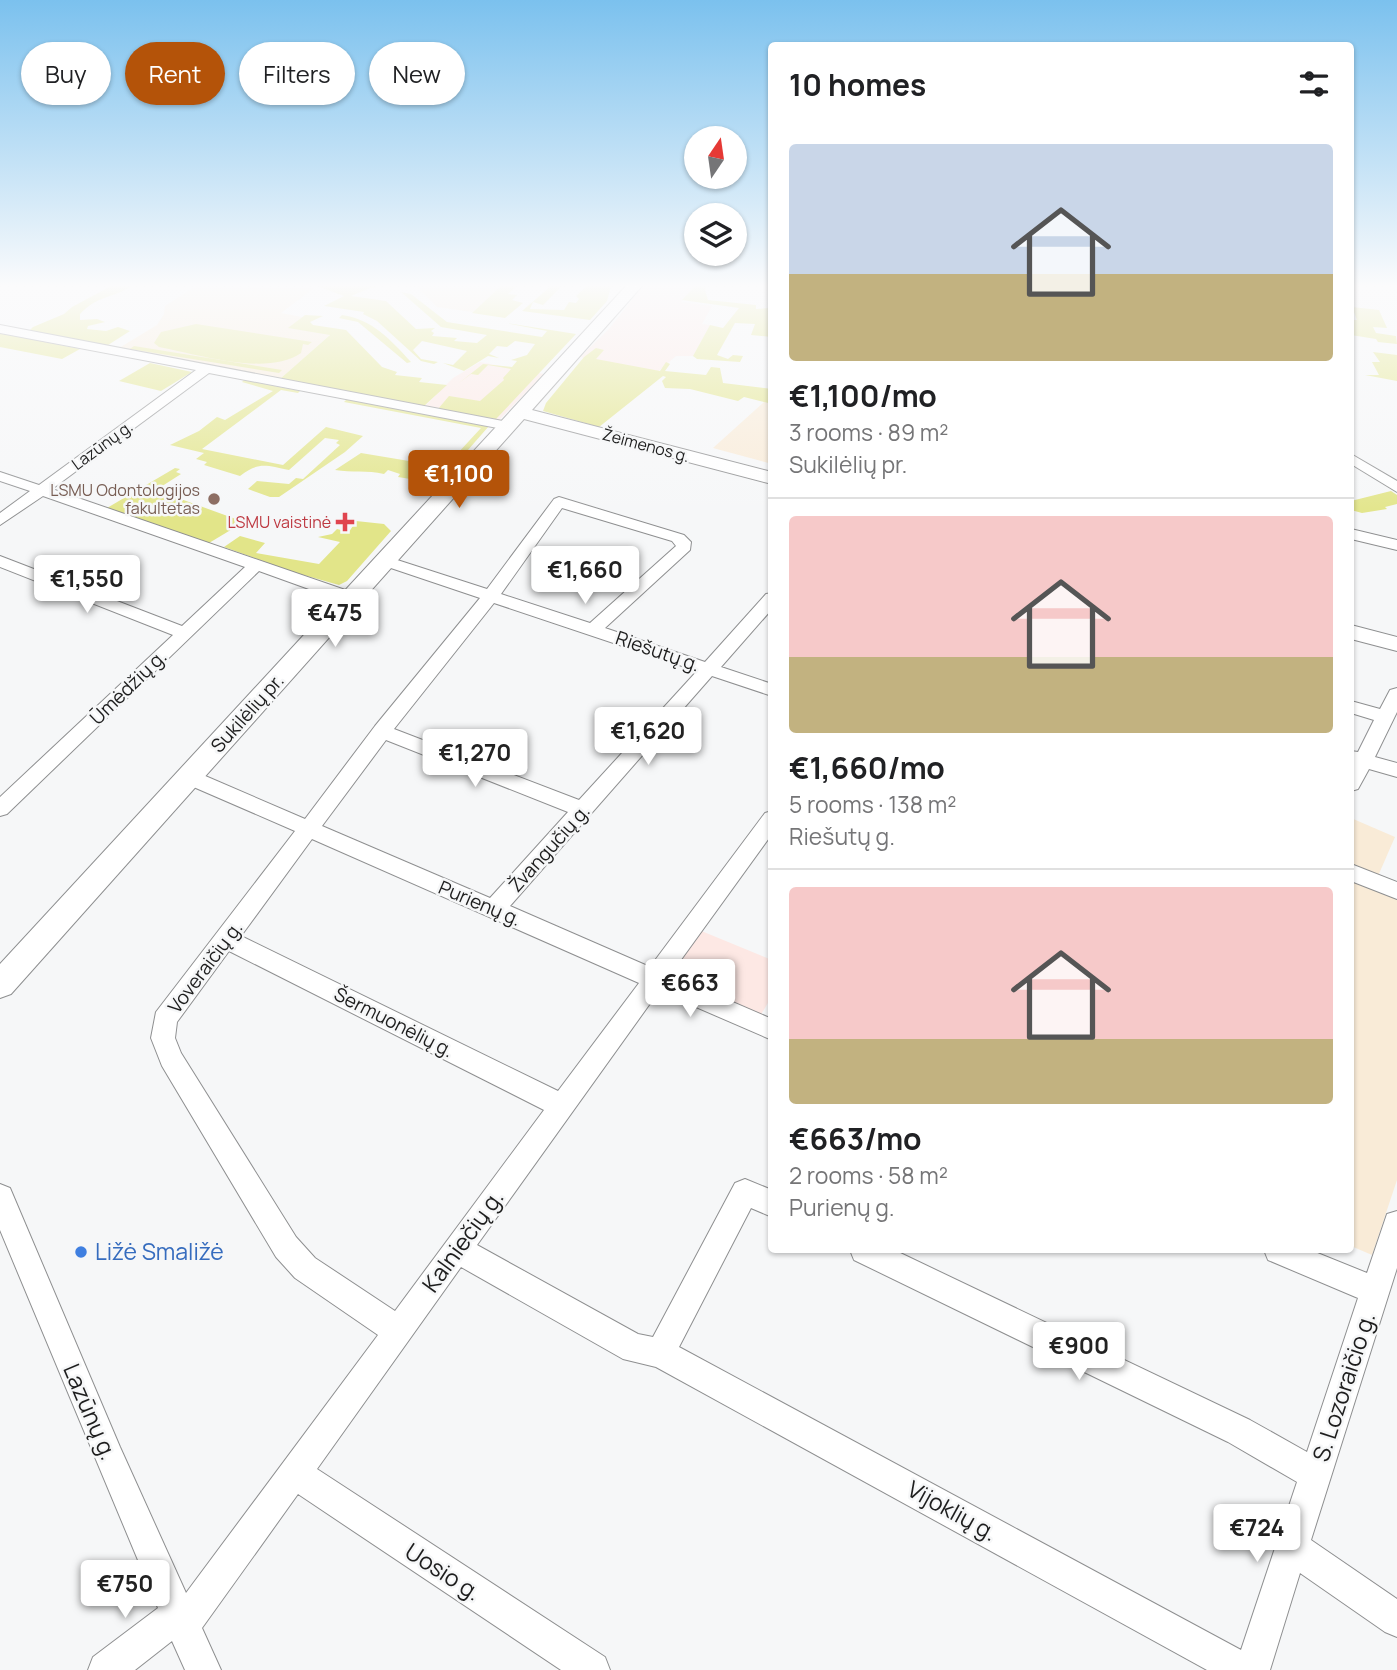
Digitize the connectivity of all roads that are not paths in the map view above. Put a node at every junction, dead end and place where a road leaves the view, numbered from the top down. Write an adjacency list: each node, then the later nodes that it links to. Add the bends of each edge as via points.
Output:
1 (175, 364): 3 (street, Žeimenos g.)
2 (564, 364): 4 (main road, Sukilėlių pr.)
3 (205, 370): 4 (street, Žeimenos g.); 9 (street, Lazūnų g.)
4 (514, 419): 7 (main road, Žeimenos g.); 14 (main road, Sukilėlių pr.)
5 (1354, 460): 8 (street)
6 (0, 476): 9 (street)
7 (768, 477)
8 (1397, 488)
9 (40, 490): 10 (street, Lazūnų g.); 15 (street)
10 (0, 520)
11 (1354, 535): 12 (street)
12 (1397, 545)
13 (0, 561): 20 (street)
14 (385, 561): 16 (street, Riešutų g.); 17 (main road, Sukilėlių pr.)
15 (256, 565): 17 (street); 20 (street, Ūmėdžių g.)
16 (490, 595): 19 (street, Riešutų g.); 19 (street, Voveraičių g., via 559,502 683,542 684,547); 28 (street, Voveraičių g.)
17 (351, 598): 31 (main road, Sukilėlių pr.)
18 (768, 602): 23 (street, Žvangučių g.)
19 (594, 629): 23 (street, Riešutų g.)
20 (184, 633): 32 (street, Ūmėdžių g.)
21 (1354, 633): 22 (main road)
22 (1397, 644)
23 (708, 668): 24 (street, Riešutų g.); 33 (street, Žvangučių g.)
24 (768, 689)
25 (1397, 694): 27 (street)
26 (1354, 708): 27 (street)
27 (1386, 718): 29 (street)
28 (383, 731): 33 (street); 35 (street, Voveraičių g.)
29 (1357, 759): 30 (street)
30 (1397, 770)
31 (189, 777): 35 (street, Purienų g.); 41 (main road, Sukilėlių pr.)
32 (0, 809)
33 (583, 810): 38 (street, Žvangučių g.)
34 (768, 823): 40 (street, Kalniečių g.)
35 (309, 829): 38 (street, Purienų g.); 39 (street, Voveraičių g.)
36 (1354, 873): 37 (street)
37 (1397, 891)
38 (494, 909): 40 (street, Purienų g.)
39 (226, 939): 43 (street, Šermuonėlių g.); 51 (street, Voveraičių g., via 165,1019 163,1038 171,1058 286,1247 304,1268)
40 (654, 979): 42 (street, Purienų g.); 43 (street, Kalniečių g.)
41 (0, 985)
42 (768, 1028)
43 (562, 1106): 47 (street, Kalniečių g.)
44 (0, 1196): 56 (street, Lazūnų g.)
45 (768, 1203): 52 (street, via 745,1192)
46 (1397, 1224): 50 (street, S. Lozoraičio g.)
47 (457, 1249): 51 (street, Kalniečių g.); 52 (street, Vijoklių g., via 634,1348)
48 (870, 1253): 54 (street, via 1239,1431)
49 (1285, 1253): 50 (street)
50 (1375, 1291): 54 (street, S. Lozoraičio g.)
51 (398, 1331): 53 (street, Kalniečių g.)
52 (660, 1353): 61 (street, Vijoklių g.)
53 (295, 1473): 56 (street, Kalniečių g.); 60 (street, Uosio g.)
54 (1315, 1475): 55 (street, S. Lozoraičio g.)
55 (1292, 1547): 57 (street); 62 (street, S. Lozoraičio g.)
56 (181, 1620): 58 (street, Kalniečių g.); 59 (street)
57 (1397, 1620)
58 (106, 1670)
59 (203, 1670)
60 (592, 1670)
61 (1243, 1670)
62 (1252, 1670)

